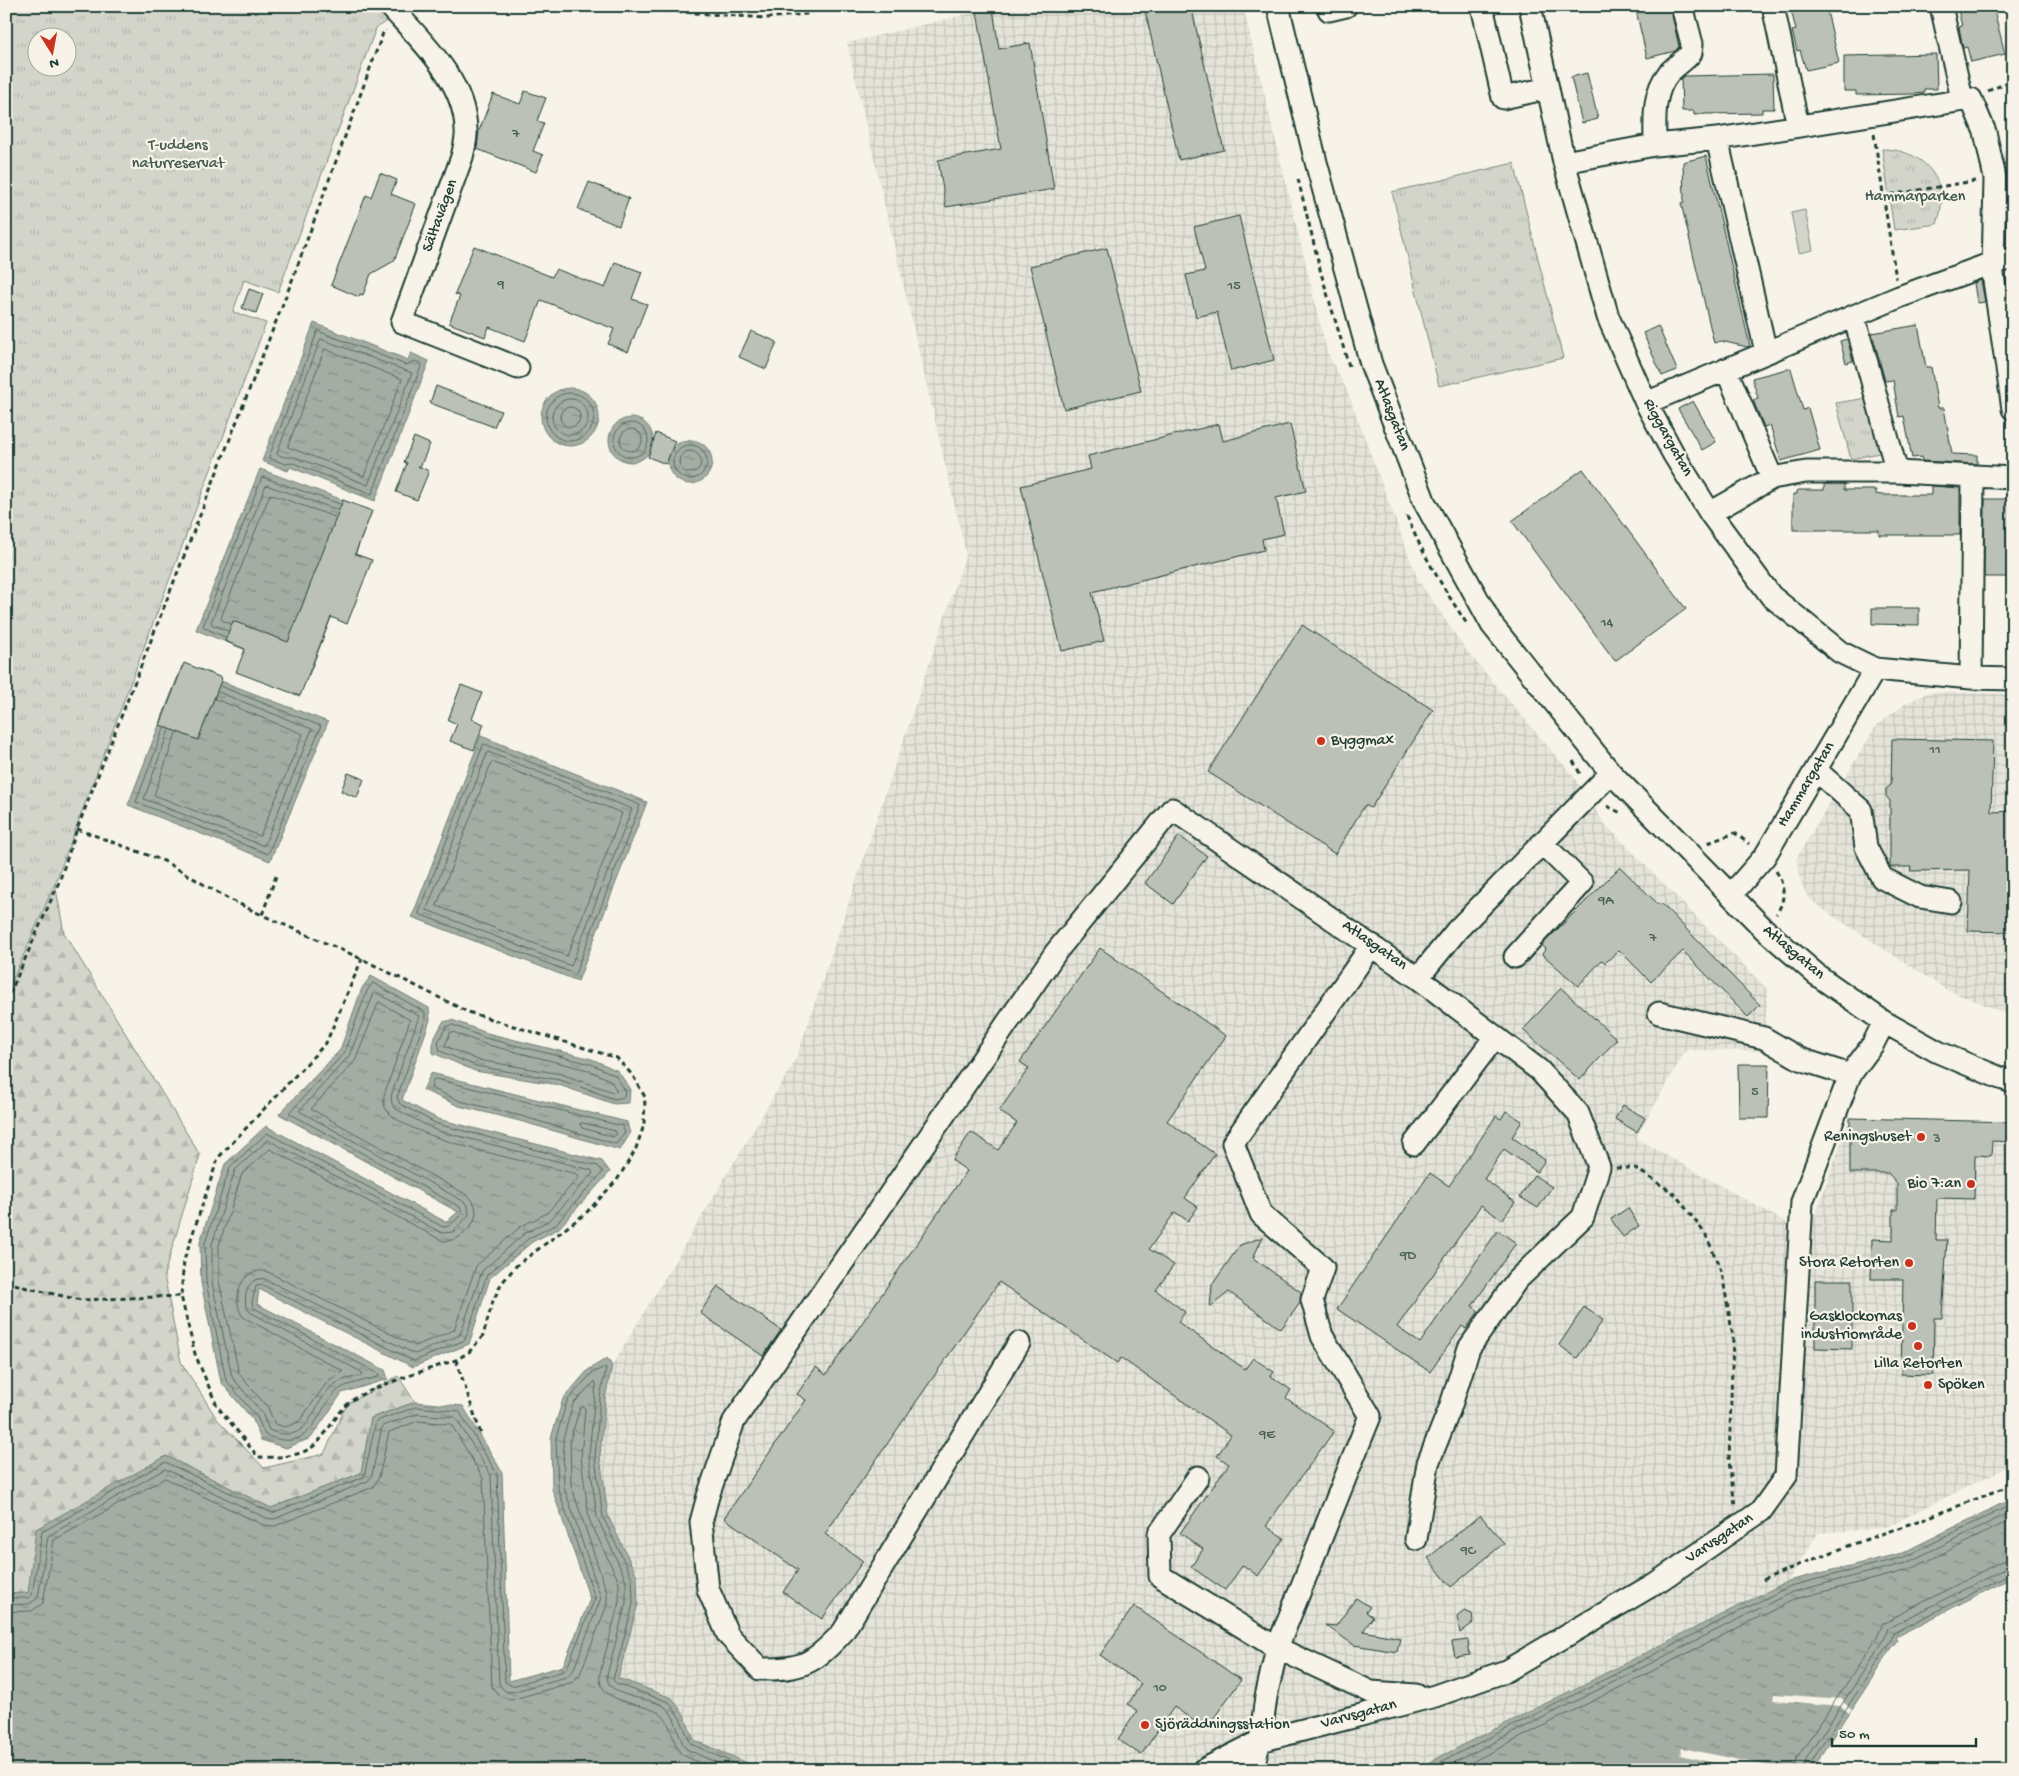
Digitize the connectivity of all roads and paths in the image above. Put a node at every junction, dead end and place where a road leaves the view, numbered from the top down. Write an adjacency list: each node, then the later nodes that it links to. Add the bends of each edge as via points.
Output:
1 (449, 6): 10 (path)
2 (596, 6): 3 (path, via 766,18 806,14)
3 (827, 6)
4 (1278, 6): 43 (street, Atlasgatan, via 1316,162 1372,364 1425,503 1492,625)
5 (1482, 6): 12 (street, via 1503,98)
6 (1530, 6): 12 (street, Riggargatan)
7 (1682, 6): 17 (street, via 1692,44 1691,53 1669,73 1660,87 1654,113)
8 (1773, 6): 15 (street)
9 (1941, 6): 13 (street)
10 (395, 11): 26 (street, Sältavägen, via 439,62 460,96 466,130 462,156 402,322); 46 (path, via 382,33 293,278)
11 (2013, 80): 13 (path)
12 (1548, 88): 18 (street, Riggargatan)
13 (1966, 99): 14 (street); 20 (street, via 1985,132)
14 (1872, 114): 15 (street); 21 (path)
15 (1798, 126): 16 (street)
16 (1717, 139): 17 (street); 25 (street)
17 (1656, 145): 18 (street)
18 (1564, 162): 29 (street, Riggargatan, via 1608,316)
19 (1296, 170): 28 (path, via 1321,273)
20 (1995, 178): 21 (path); 22 (street)
21 (1882, 196): 23 (path)
22 (2004, 261): 23 (street); 30 (street, via 1993,274)
23 (1899, 297): 24 (street)
24 (1854, 316): 25 (street); 31 (street)
25 (1766, 352): 27 (street)
26 (518, 368)
27 (1726, 369): 29 (street); 33 (street)
28 (1350, 370)
29 (1646, 403): 36 (street, Riggargatan)
30 (2013, 409)
31 (1897, 472): 32 (street); 33 (street, via 1806,472)
32 (1973, 477): 34 (street); 39 (street)
33 (1772, 478): 36 (street)
34 (2013, 478)
35 (1404, 509): 37 (path, via 1442,586)
36 (1710, 513): 38 (street, Riggargatan, via 1771,596 1840,652)
37 (1471, 632)
38 (1875, 669): 39 (street, Riggargatan); 42 (street, Hammargatan)
39 (1971, 678): 40 (street, Riggargatan)
40 (2013, 679)
41 (1567, 753): 44 (path)
42 (1816, 770): 49 (street, Hammargatan, via 1765,856); 50 (street, via 1860,810 1866,847 1882,878 1920,897)
43 (1611, 773): 44 (street, Atlasgatan); 49 (street, Atlasgatan)
44 (1591, 795): 45 (path); 47 (street, Atlasgatan)
45 (1626, 816)
46 (78, 829): 51 (path, via 164,861 227,898); 56 (path, via 59,882)
47 (1544, 844): 53 (street, via 1582,883); 55 (street, Atlasgatan, via 1457,930)
48 (276, 876): 51 (path)
49 (1731, 896): 58 (street, Atlasgatan, via 1817,975)
50 (1951, 902)
51 (262, 914): 54 (path)
52 (1372, 945): 55 (street, Atlasgatan); 66 (street, Atlasgatan, via 1172,809 1056,952 734,1421 701,1522 708,1590 728,1635 760,1669 789,1670 821,1656 843,1632); 74 (street, via 1233,1144 1261,1214 1323,1268 1312,1300 1322,1336 1370,1416)
53 (1515, 958)
54 (362, 960): 65 (path, via 326,1043 218,1158 184,1260); 67 (path, via 468,1012 617,1058 645,1097 644,1126 635,1151 617,1180 586,1213 516,1266 501,1284 483,1336 469,1352)
55 (1418, 978): 59 (street)
56 (6, 1002)
57 (1658, 1013): 60 (street, via 1764,1038 1800,1059)
58 (1884, 1022): 60 (street, Varvsgatan, via 1873,1044); 61 (street, Atlasgatan, via 1938,1052)
59 (1495, 1037): 62 (street); 63 (street, via 1539,1070 1578,1113)
60 (1850, 1075): 71 (street, Varvsgatan, via 1802,1202 1786,1476 1762,1512)
61 (2013, 1082)
62 (1414, 1144)
63 (1599, 1167): 71 (path, via 1635,1168 1675,1194 1706,1235 1722,1273 1733,1337 1729,1461); 72 (street, via 1583,1217 1517,1280 1469,1348 1428,1463)
64 (6, 1281): 65 (path, via 81,1300)
65 (181, 1296): 67 (path, via 195,1354 217,1406 258,1457 305,1452 318,1443 341,1410 358,1396)
66 (1019, 1343)
67 (456, 1360): 68 (path)
68 (481, 1434)
69 (1198, 1477): 74 (street, via 1159,1534 1160,1576)
70 (2013, 1484): 73 (path)
71 (1738, 1526): 75 (street, Varvsgatan, via 1656,1583 1506,1671)
72 (1416, 1539)
73 (1763, 1580)
74 (1277, 1648): 75 (street, via 1371,1692); 76 (street)
75 (1435, 1696): 76 (street, Varvsgatan)
76 (1260, 1741): 77 (street, Varvsgatan); 78 (street)
77 (1203, 1770)
78 (1252, 1770)

